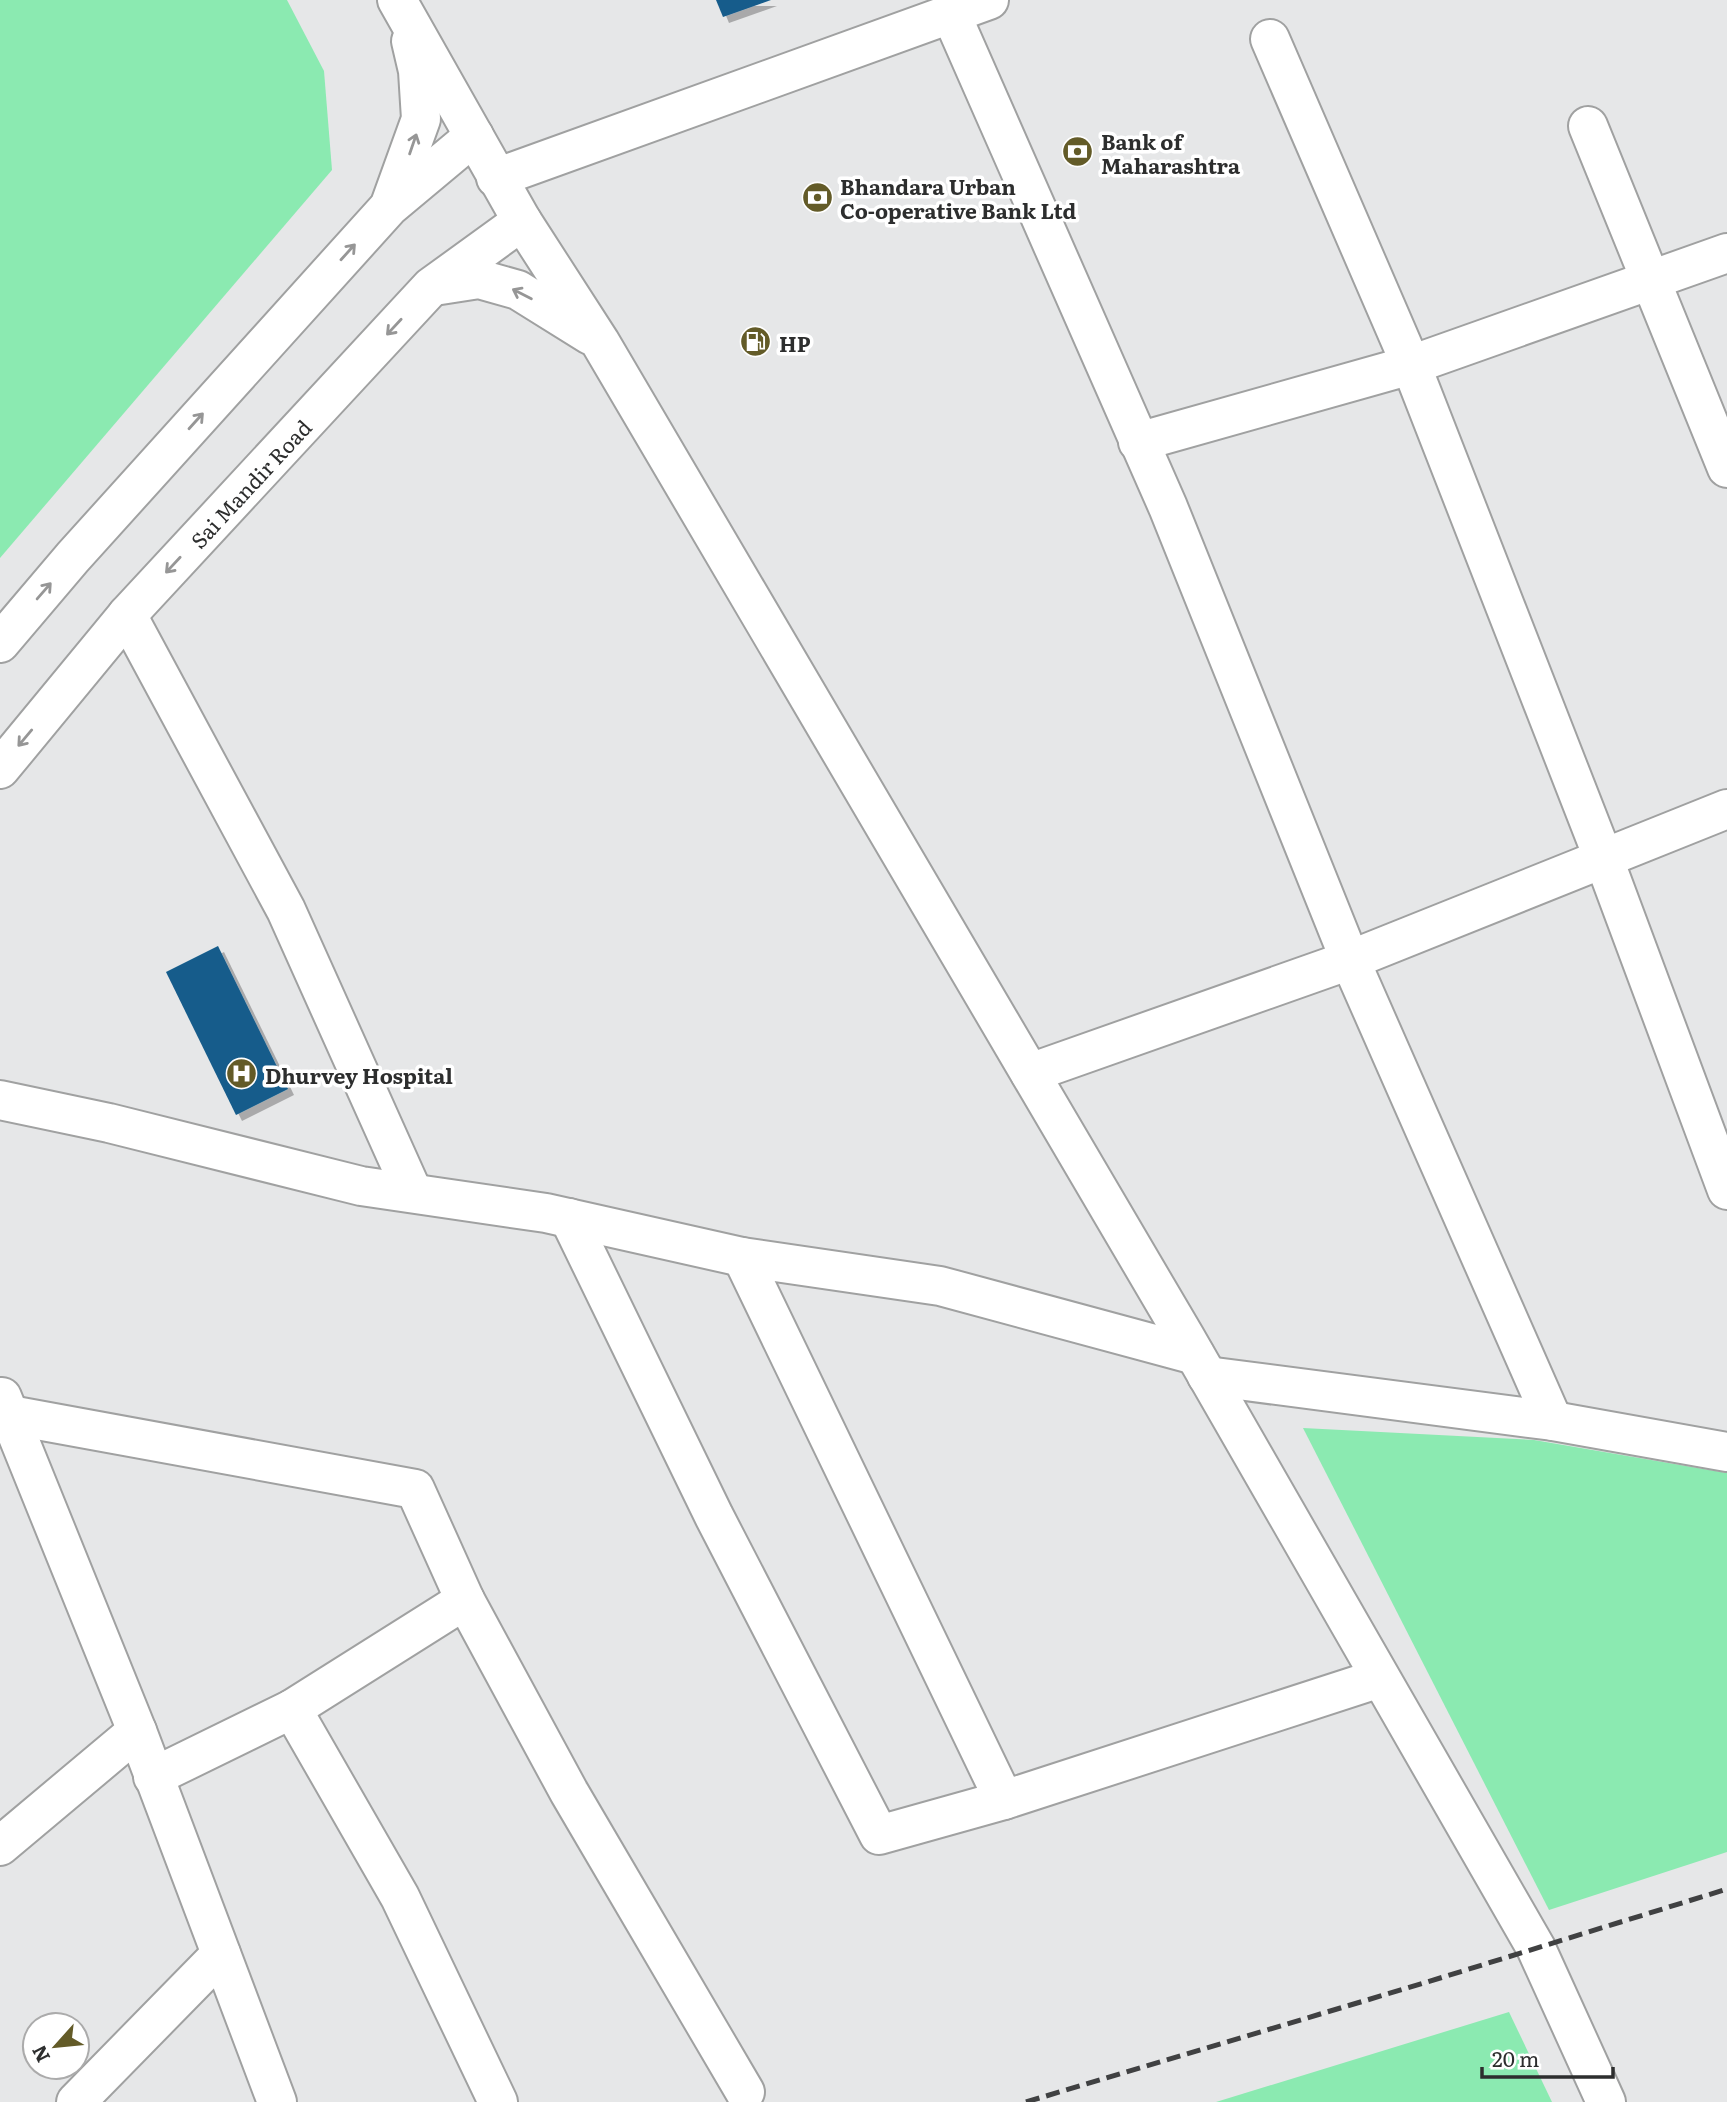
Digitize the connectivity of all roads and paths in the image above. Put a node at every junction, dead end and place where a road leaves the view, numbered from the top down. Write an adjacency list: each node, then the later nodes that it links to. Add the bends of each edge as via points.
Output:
1 (989, 0): 3 (main road)
2 (400, 6): 6 (main road); 8 (main road, one-way to 2, via 421,119 418,71)
3 (951, 14): 7 (main road); 15 (main road)
4 (1270, 39): 14 (main road)
5 (1588, 126): 11 (main road)
6 (474, 136): 7 (main road); 8 (main road)
7 (496, 177): 9 (main road)
8 (388, 207): 18 (main road, one-way to 8)
9 (522, 222): 12 (main road, Sai Mandir Road); 13 (main road)
10 (1727, 253): 11 (main road)
11 (1651, 280): 14 (main road); 16 (main road)
12 (431, 287): 13 (main road, one-way to 12, via 518,290 479,279); 17 (main road, Sai Mandir Road, one-way to 17)
13 (600, 342): 23 (main road)
14 (1411, 365): 15 (main road); 21 (main road)
15 (1138, 442): 22 (main road)
16 (1727, 468)
17 (127, 615): 19 (main road, Sai Mandir Road, one-way to 19); 26 (main road, via 286,910)
18 (0, 643)
19 (0, 769)
20 (1727, 808): 21 (main road)
21 (1603, 857): 22 (main road); 25 (main road)
22 (1350, 960): 23 (main road); 31 (main road)
23 (1030, 1073): 29 (main road)
24 (0, 1100): 26 (main road, via 360,1186)
25 (1727, 1189)
26 (413, 1193): 27 (main road)
27 (569, 1218): 28 (main road); 38 (main road, via 714,1516 879,1835)
28 (742, 1257): 29 (main road, via 940,1286); 38 (main road)
29 (1201, 1366): 31 (main road); 34 (main road)
30 (5, 1404): 33 (main road, via 415,1489); 36 (main road)
31 (1553, 1421): 32 (main road)
32 (1727, 1452)
33 (465, 1600): 35 (main road); 41 (main road, via 569,1792)
34 (1380, 1678): 38 (main road); 45 (main road, via 1536,1948)
35 (292, 1709): 37 (main road); 44 (main road, via 400,1897)
36 (137, 1731): 37 (main road); 39 (main road)
37 (153, 1777): 40 (main road)
38 (1004, 1800)
39 (0, 1846)
40 (221, 1954): 42 (main road); 43 (main road)
41 (745, 2092)
42 (76, 2102)
43 (277, 2102)
44 (498, 2102)
45 (1606, 2102)

